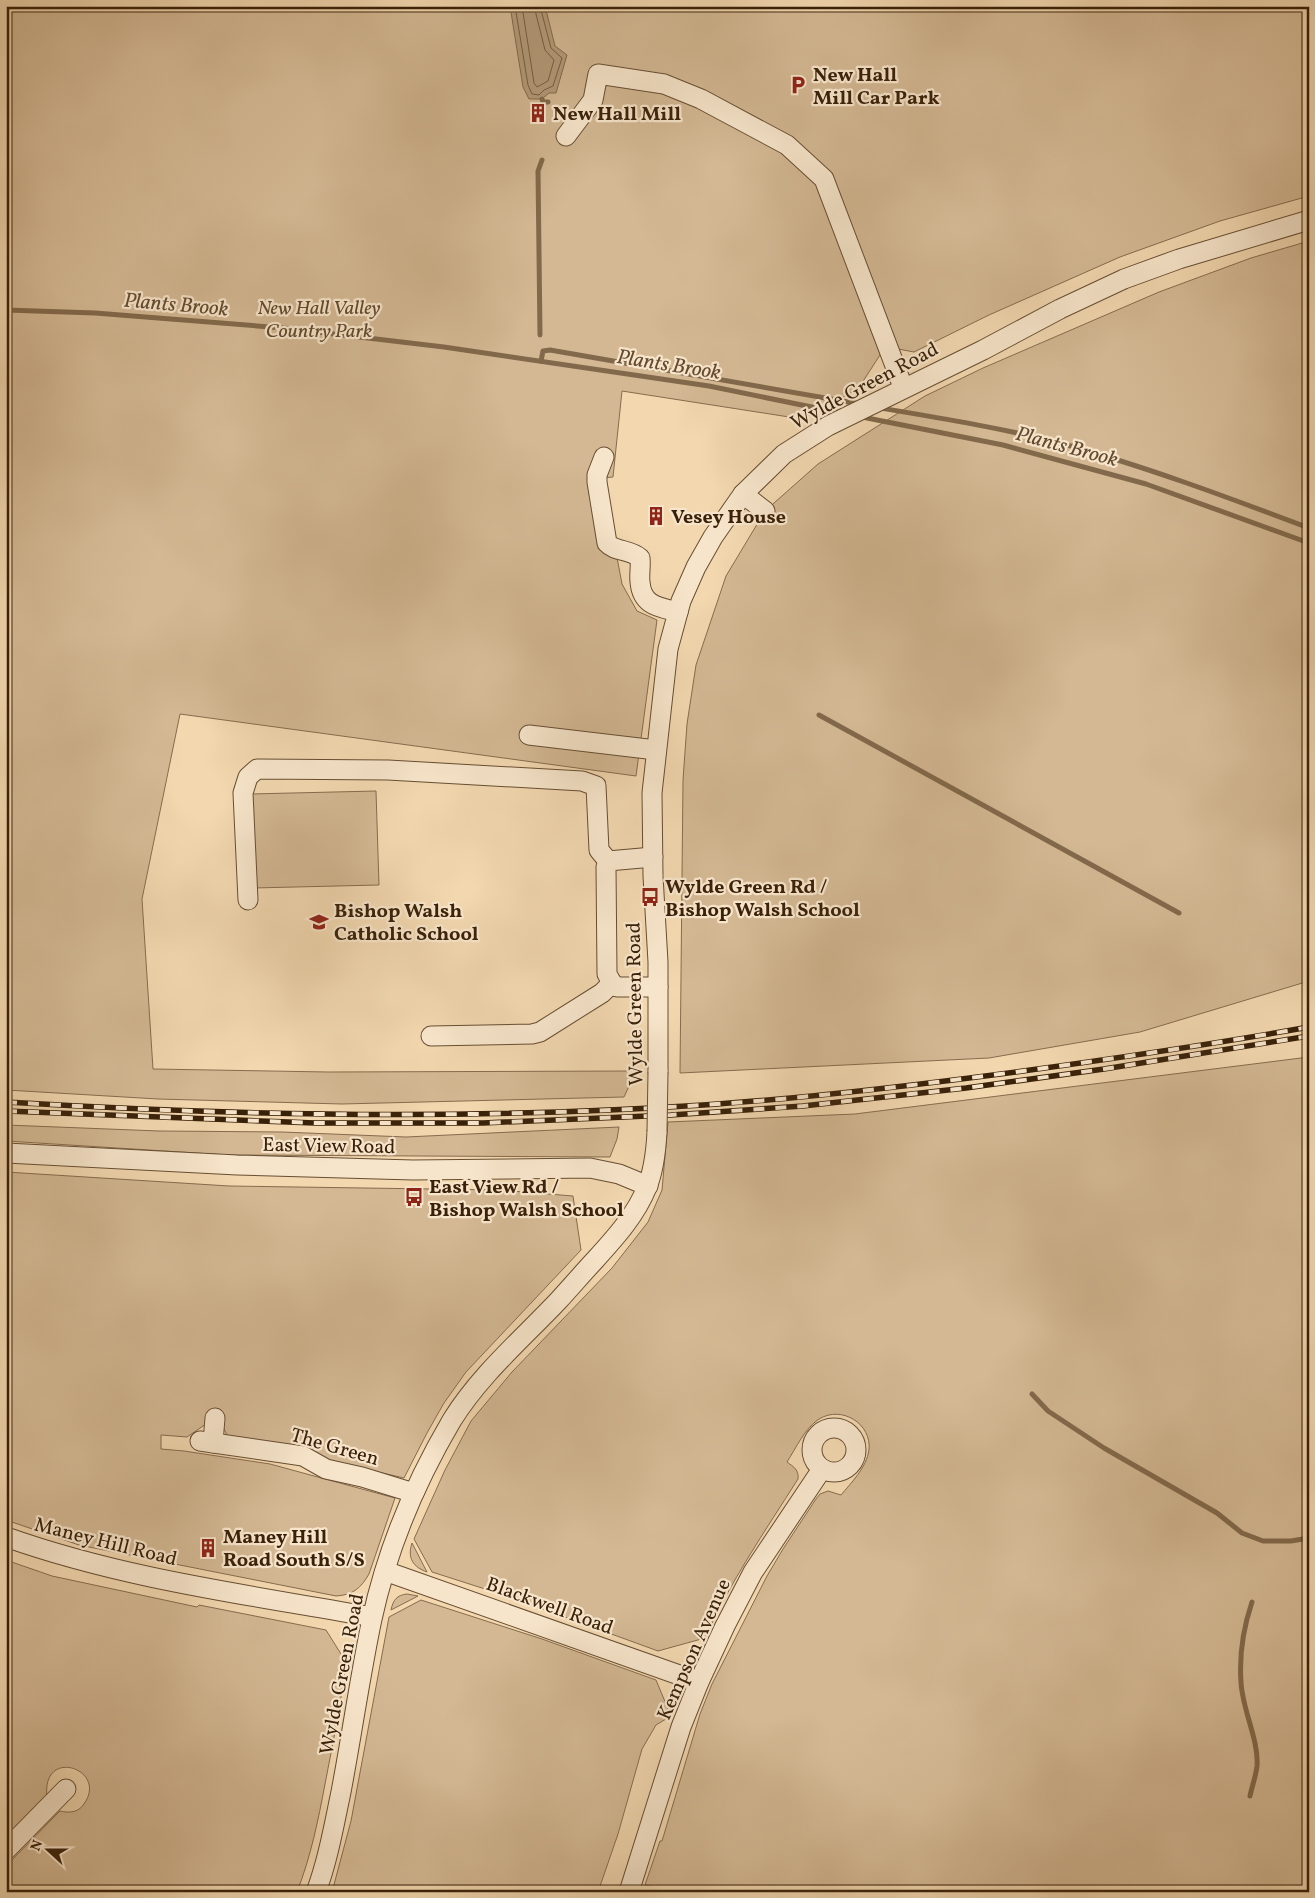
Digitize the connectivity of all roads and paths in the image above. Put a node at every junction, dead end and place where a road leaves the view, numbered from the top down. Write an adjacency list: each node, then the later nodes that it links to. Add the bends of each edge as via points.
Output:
1 (672, 73): 2 (street)
2 (694, 97): 3 (street, via 664,84 598,74 593,100); 5 (street, via 787,145 824,179)
3 (566, 136)
4 (1309, 220): 5 (street, Wylde Green Road, via 1124,279)
5 (903, 388): 7 (street, Wylde Green Road, via 828,426 784,454)
6 (604, 457): 9 (street, via 597,482 607,543 640,558 640,583 647,600)
7 (743, 494): 8 (street); 9 (street, Wylde Green Road, via 696,567)
8 (765, 511)
9 (678, 612): 11 (street, Wylde Green Road, via 668,649)
10 (528, 735): 11 (street)
11 (656, 750): 12 (street, Wylde Green Road, via 652,793)
12 (653, 858): 13 (street); 16 (street, Wylde Green Road)
13 (608, 861): 14 (street, via 599,850 596,786 582,781 388,770 258,769 248,777 243,793); 15 (street, via 607,974)
14 (248, 900)
15 (612, 983): 16 (street, via 617,987); 17 (street, via 602,993 540,1032)
16 (658, 987): 19 (street, Wylde Green Road, bridge, via 657,1132 655,1160)
17 (431, 1036)
18 (6, 1153): 19 (street, East View Road, via 237,1166 414,1170 590,1168 619,1174)
19 (648, 1186): 22 (street, Wylde Green Road, via 617,1235 475,1389 453,1420)
20 (215, 1418): 22 (street, The Green, via 206,1442 303,1456 326,1469 362,1476)
21 (822, 1469): 26 (street, Kempson Avenue, via 753,1572)
22 (414, 1493): 24 (street, Wylde Green Road)
23 (6, 1537): 25 (street, Maney Hill Road, via 91,1563 194,1586)
24 (385, 1571): 25 (street, Wylde Green Road); 26 (street, Blackwell Road)
25 (372, 1617): 29 (street, Wylde Green Road, via 337,1811)
26 (699, 1682): 30 (street, Kempson Avenue, via 681,1726)
27 (66, 1789): 28 (street)
28 (6, 1850)
29 (316, 1892)
30 (629, 1892)

